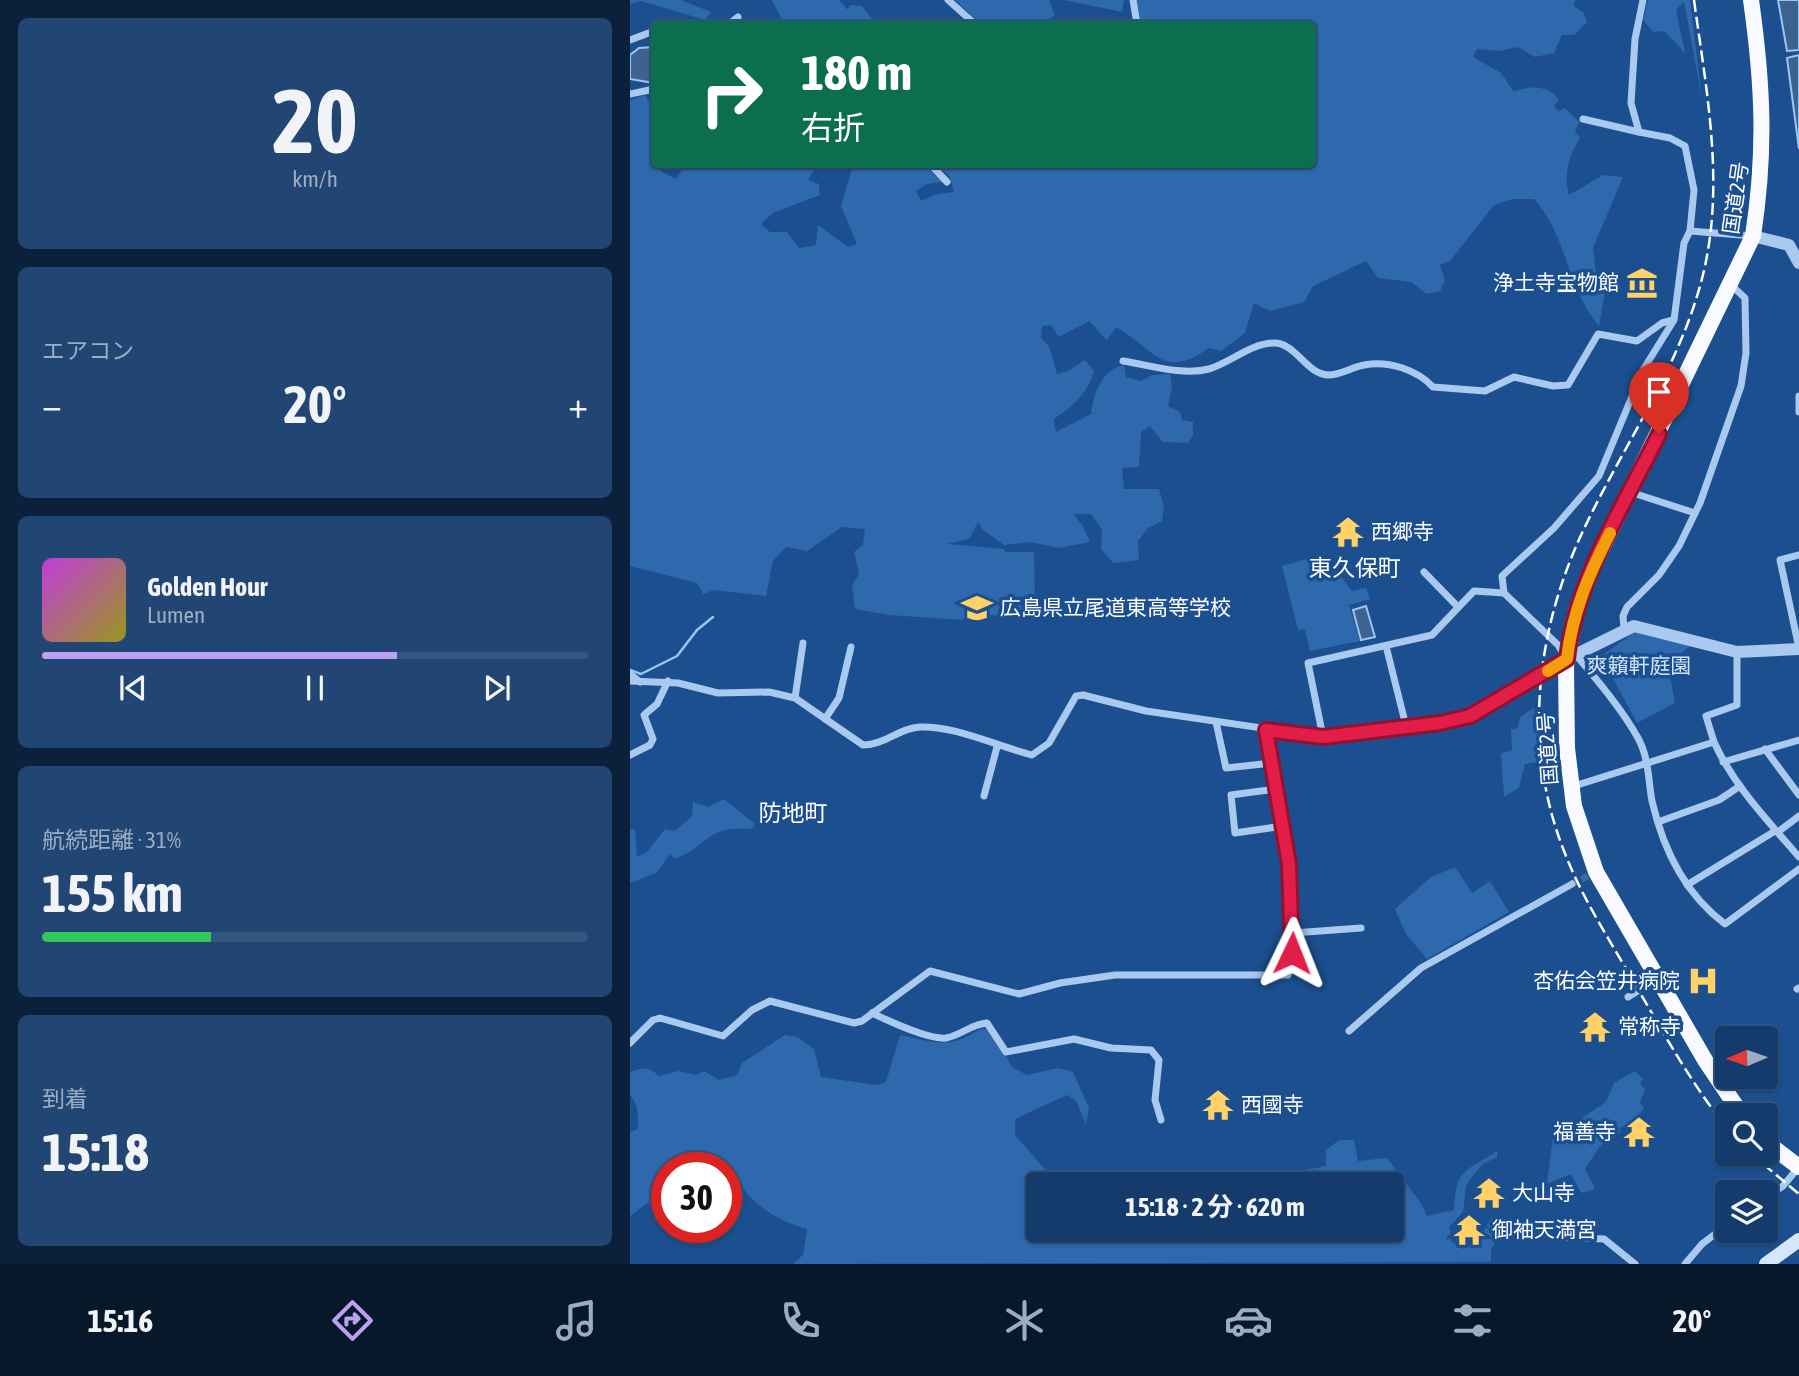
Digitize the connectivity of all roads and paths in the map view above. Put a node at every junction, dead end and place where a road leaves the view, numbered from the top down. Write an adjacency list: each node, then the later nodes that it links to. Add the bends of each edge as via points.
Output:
1 (948, 0): 7 (street)
2 (1133, 0): 8 (street)
3 (1643, 0): 14 (street, via 1631,103)
4 (1751, 0): 18 (highway, 国道2号, via 1764,134)
5 (738, 17): 6 (street)
6 (733, 21)
7 (972, 21)
8 (1136, 21)
9 (651, 33): 10 (street)
10 (630, 40)
11 (651, 90): 12 (street)
12 (630, 94)
13 (1583, 119): 14 (street)
14 (1639, 132): 17 (street, via 1671,138 1685,146 1694,190)
15 (934, 168): 16 (street)
16 (947, 182)
17 (1690, 231): 18 (street); 21 (street, via 1684,243)
18 (1753, 236): 19 (street, via 1788,245); 20 (highway, 国道2号)
19 (1799, 263)
20 (1731, 285): 25 (highway, 国道2号); 26 (street, via 1745,298 1741,386)
21 (1674, 320): 22 (street, via 1637,341 1598,334 1568,385 1560,387 1514,377 1485,391 1433,387 1423,376 1386,364 1327,375 1314,372 1284,345 1272,343 1204,370); 29 (street, via 1643,370 1599,476 1554,528 1502,576)
22 (1123, 362)
23 (1799, 396): 24 (street)
24 (1799, 412)
25 (1630, 492): 26 (street); 37 (highway, 国道2号, via 1587,579 1576,611)
26 (1695, 513): 31 (street, via 1659,575 1626,607)
27 (1799, 555): 35 (street, via 1780,560)
28 (1424, 572): 30 (street)
29 (1504, 593): 30 (street, via 1474,591); 37 (street)
30 (1458, 607): 33 (street, via 1432,635)
31 (1625, 629): 36 (street, via 1639,626); 37 (street)
32 (803, 643): 42 (street)
33 (1387, 646): 45 (street); 47 (street, via 1308,663)
34 (851, 647): 43 (street, via 839,698)
35 (1799, 649): 36 (street)
36 (1737, 652): 49 (street, via 1737,705 1706,716)
37 (1572, 657): 45 (street, via 1470,716); 55 (street, via 1637,737); 57 (highway, 国道2号, via 1565,726)
38 (630, 674): 41 (street)
39 (630, 681): 41 (street)
40 (668, 681): 41 (street); 42 (street, via 718,694 769,692); 52 (street, via 657,704 644,715 653,739 650,746)
41 (640, 682)
42 (795, 698): 43 (street)
43 (825, 719): 50 (street, via 863,744 877,745 918,727)
44 (1216, 722): 46 (street); 50 (street, via 1083,695 1076,696 1049,743 1039,751 1032,755); 54 (street, via 1226,768)
45 (1406, 726): 47 (street)
46 (1266, 730): 47 (street); 54 (street)
47 (1323, 737)
48 (1799, 740): 51 (street)
49 (1714, 742): 53 (street); 55 (street)
50 (997, 747): 60 (street)
51 (1765, 749): 53 (street); 59 (street)
52 (630, 755)
53 (1723, 762): 56 (street)
54 (1272, 763): 58 (street)
55 (1647, 763): 57 (street); 62 (street)
56 (1740, 786): 62 (street, via 1719,800); 64 (street)
57 (1570, 787): 71 (highway, 国道2号, via 1592,874)
58 (1276, 789): 63 (street); 63 (street, via 1231,795 1235,833)
59 (1799, 795)
60 (984, 796)
61 (1799, 816): 64 (street)
62 (1658, 822): 68 (street, via 1670,857)
63 (1283, 826): 70 (street)
64 (1776, 832): 65 (street); 68 (street)
65 (1799, 857)
66 (1799, 869): 68 (street, via 1725,924 1707,911)
67 (1572, 884): 74 (street, via 1421,968)
68 (1687, 885)
69 (1361, 928): 70 (street)
70 (1293, 933): 73 (street, via 1291,972 1285,977 1115,975 1019,994 930,971)
71 (1657, 979): 72 (street); 76 (highway, 国道2号)
72 (1629, 997)
73 (872, 1013): 75 (street, via 862,1021 845,1023 770,1001 752,1010 723,1036 660,1018); 77 (street, via 944,1038 975,1023 987,1023 1006,1052 1074,1039 1111,1048 1151,1050 1159,1060 1156,1100)
74 (1349, 1031)
75 (630, 1043)
76 (1733, 1103)
77 (1161, 1120)
78 (1778, 1151): 79 (highway)
79 (1799, 1167): 80 (street)
80 (1778, 1190)
81 (1715, 1234): 85 (street)
82 (1567, 1237): 84 (street, via 1604,1240)
83 (1799, 1240): 86 (main road)
84 (1635, 1264)
85 (1685, 1264)
86 (1766, 1264)

